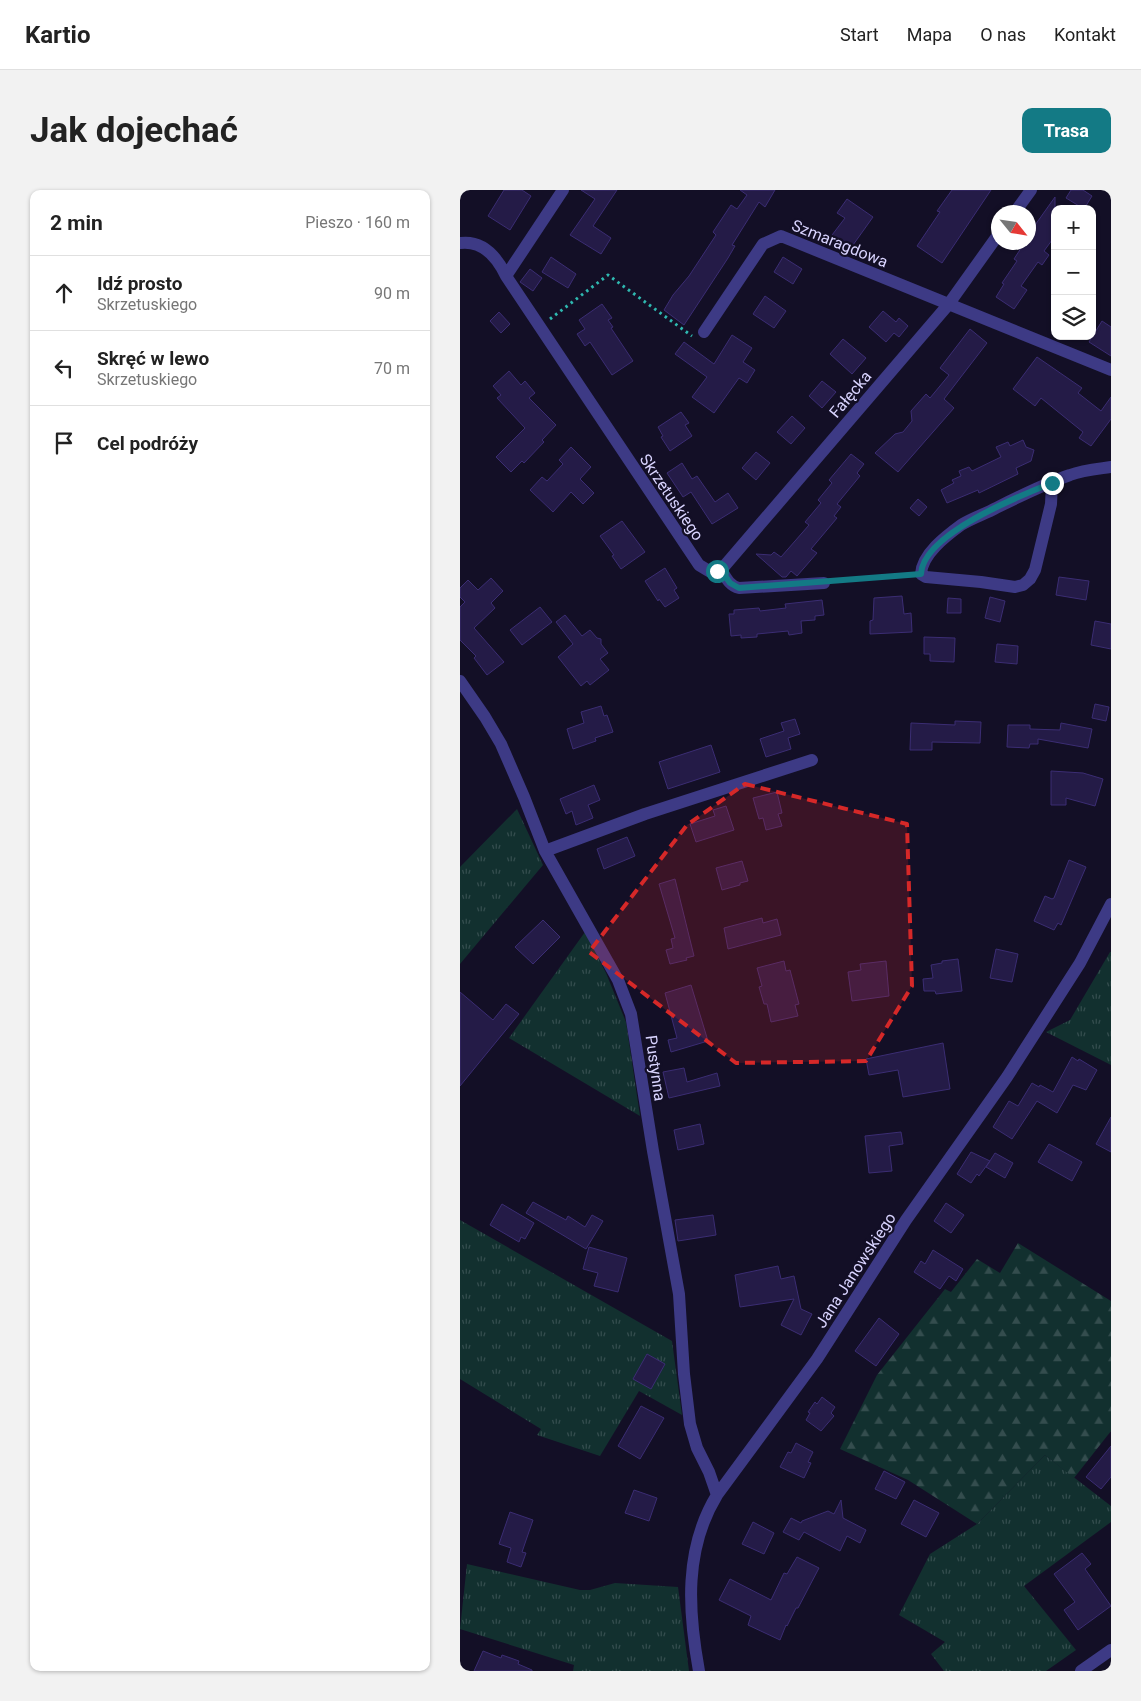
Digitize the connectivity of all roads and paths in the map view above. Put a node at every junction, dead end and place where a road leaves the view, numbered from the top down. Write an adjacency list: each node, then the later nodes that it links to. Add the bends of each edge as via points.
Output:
1 (563, 190): 6 (street)
2 (1031, 190): 3 (street)
3 (1019, 205)
4 (460, 243): 6 (street, Skrzetuskiego, via 476,244 488,250)
5 (991, 245): 7 (street, Fałęcka)
6 (506, 276): 8 (street, Skrzetuskiego)
7 (948, 305): 9 (street, Szmaragdowa, via 781,236 763,244); 10 (street, Szmaragdowa); 13 (street, Fałęcka)
8 (539, 326): 9 (path, via 608,275 699,341); 13 (street, Skrzetuskiego, via 696,563 709,570)
9 (704, 332)
10 (1111, 370)
11 (1111, 467): 12 (street, via 1092,469)
12 (1052, 483): 14 (street, via 963,524 926,558); 14 (street, via 1049,513 1035,570 1024,586 1015,588 926,578)
13 (721, 570): 15 (street, via 730,583 739,588)
14 (921, 574): 15 (path)
15 (824, 583)
16 (460, 681): 18 (street, Pustynna, via 501,744)
17 (812, 760): 18 (street, via 645,814)
18 (545, 851): 20 (street, Pustynna, via 614,973 631,1014 679,1294 690,1424)
19 (1111, 904): 20 (street, Jana Janowskiego, via 1080,964 1008,1077 906,1220 817,1359)
20 (717, 1494): 22 (street, Jana Janowskiego, via 698,1534 690,1582)
21 (1111, 1650): 23 (street)
22 (699, 1671)
23 (1081, 1671)

